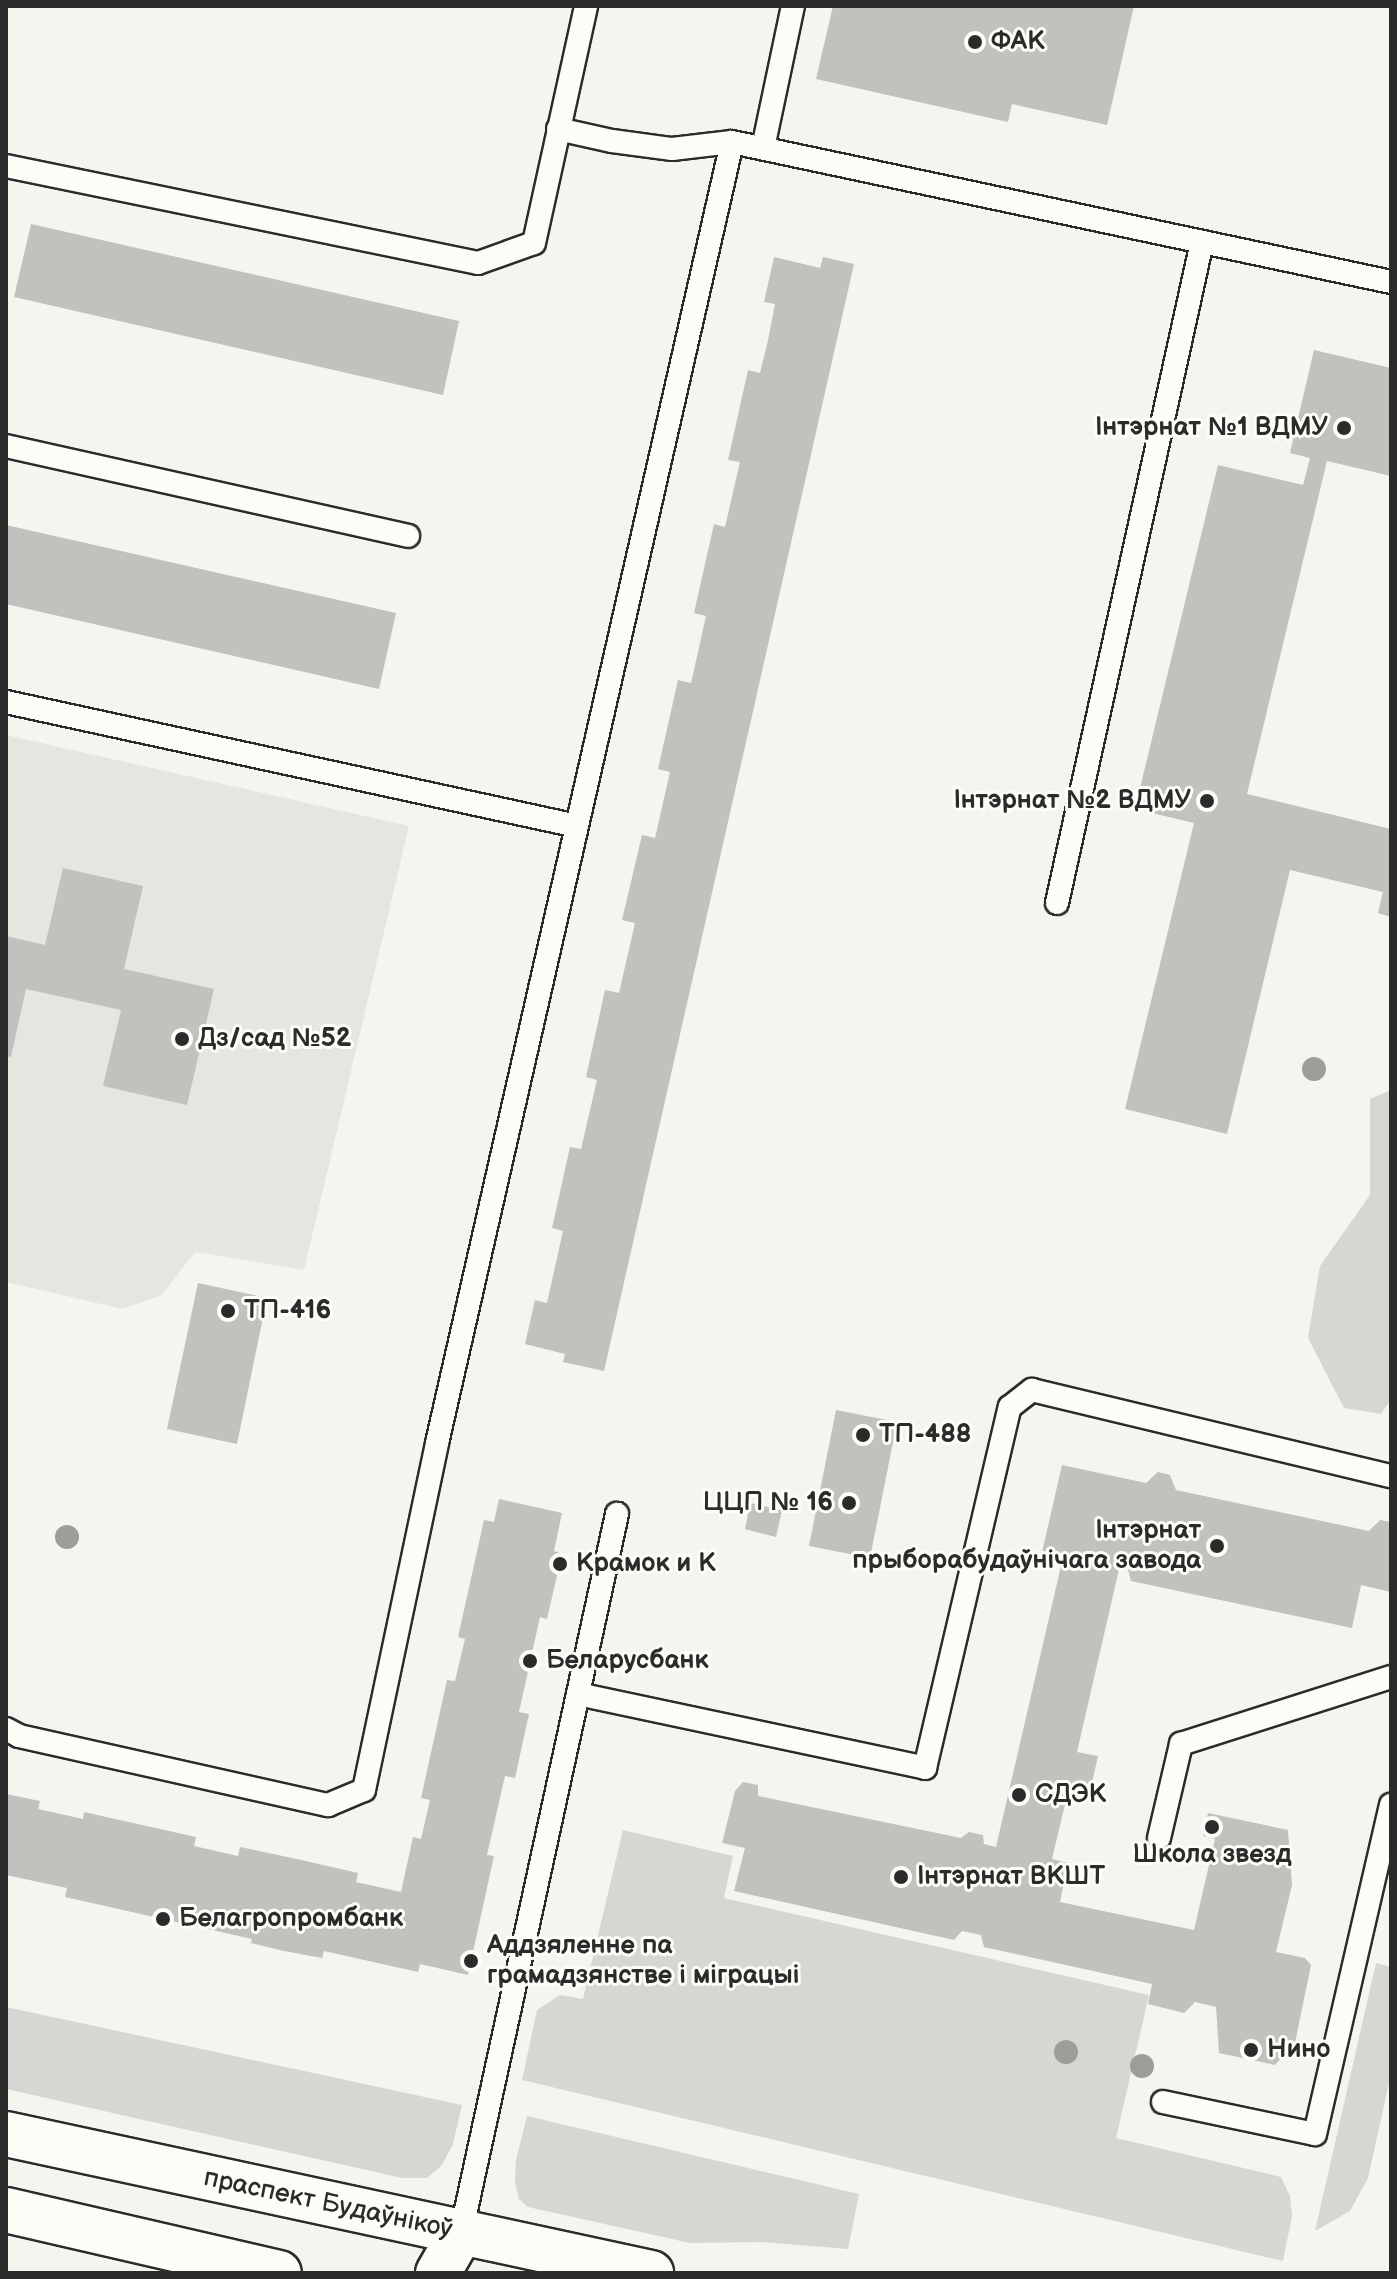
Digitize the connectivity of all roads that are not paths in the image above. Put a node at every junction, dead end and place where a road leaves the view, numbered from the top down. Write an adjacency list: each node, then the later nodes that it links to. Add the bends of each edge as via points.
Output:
1 (586, 6): 3 (lane)
2 (793, 6): 5 (lane)
3 (558, 129): 4 (lane, via 672,149); 6 (lane, via 534,243 478,263)
4 (732, 142): 5 (lane); 12 (lane)
5 (763, 148): 7 (lane)
6 (6, 166)
7 (1202, 242): 8 (lane); 13 (lane)
8 (1391, 282)
9 (6, 446): 10 (lane)
10 (408, 536)
11 (6, 702): 12 (lane)
12 (577, 826): 18 (lane, via 364,1790 328,1805)
13 (1057, 903)
14 (1391, 1476): 17 (lane, via 1032,1390 1010,1407 925,1768)
15 (617, 1514): 17 (lane)
16 (1391, 1677): 20 (lane, via 1181,1744)
17 (578, 1694): 24 (lane)
18 (6, 1729)
19 (1391, 1805): 21 (lane, via 1315,2134)
20 (1159, 1838)
21 (1163, 2102)
22 (6, 2134): 24 (main road, праспект Будаўнікоў)
23 (6, 2210): 25 (main road)
24 (461, 2233): 26 (main road); 27 (main road, праспект Будаўнікоў)
25 (279, 2273)
26 (438, 2273)
27 (651, 2273)

